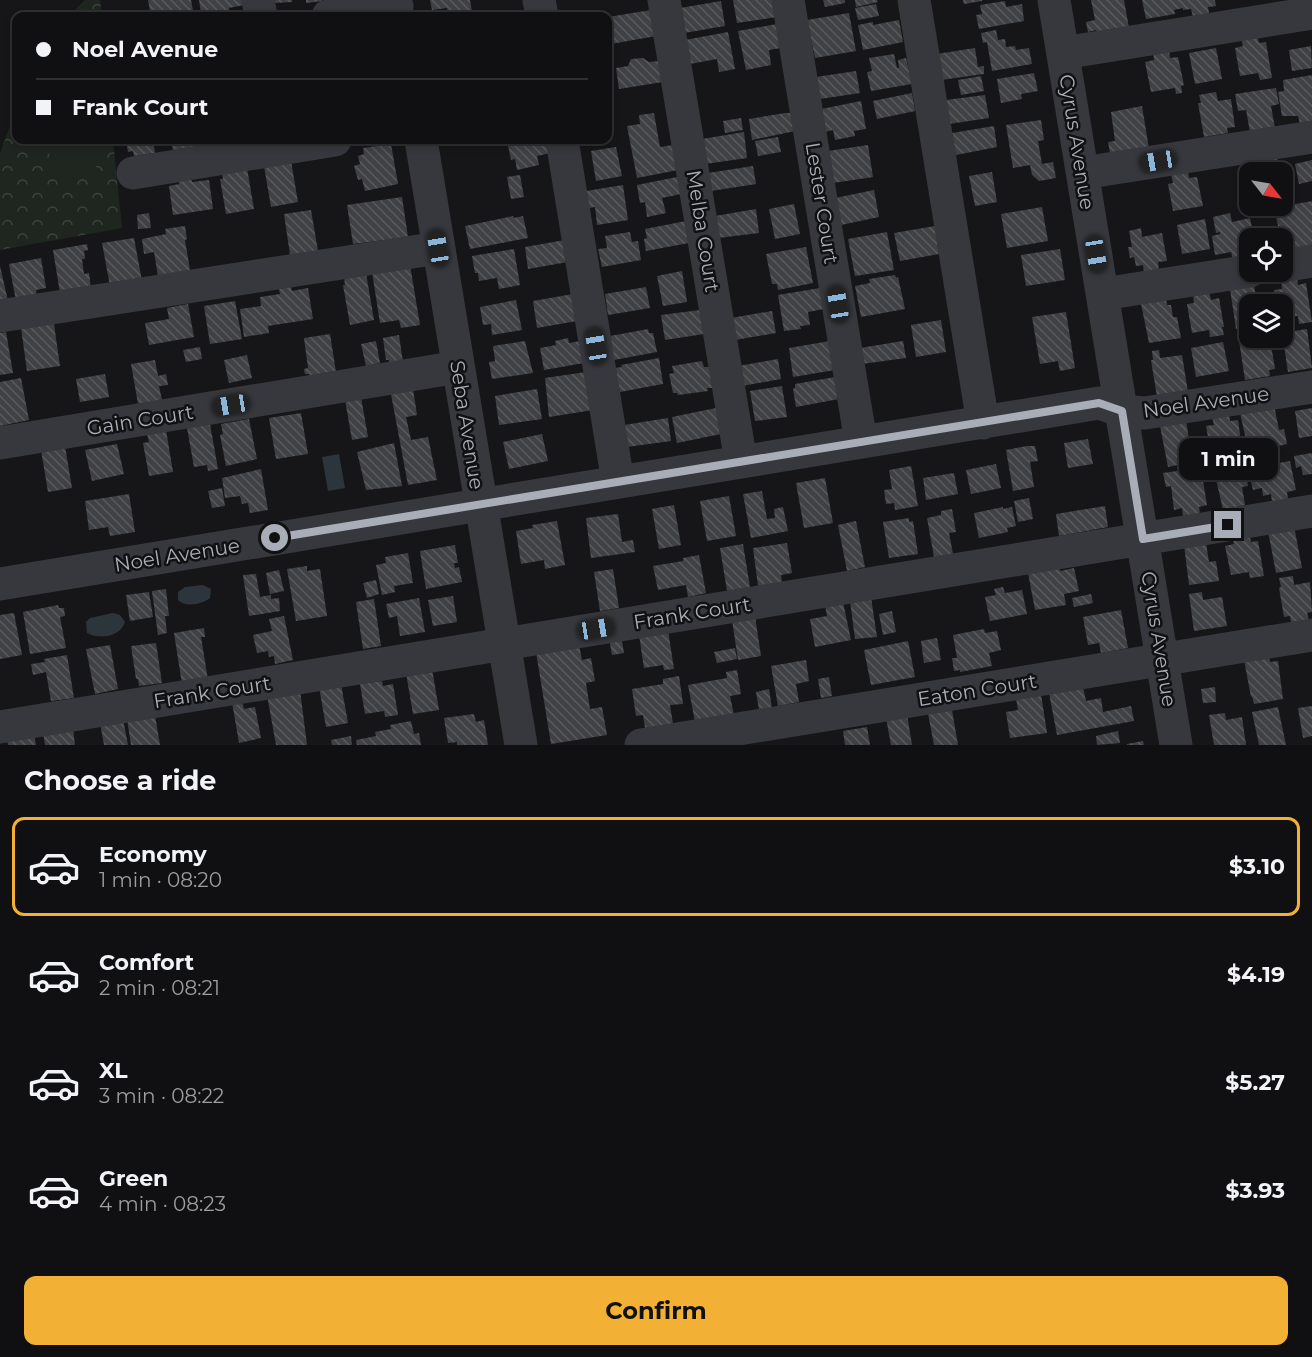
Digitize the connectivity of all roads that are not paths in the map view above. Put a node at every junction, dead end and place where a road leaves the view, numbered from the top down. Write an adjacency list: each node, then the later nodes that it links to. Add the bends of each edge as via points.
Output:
1 (664, 0): 27 (street, Melba Court)
2 (789, 0): 25 (street, Lester Court)
3 (914, 0): 24 (street)
4 (1054, 0): 8 (street, Cyrus Avenue)
5 (397, 7): 6 (street)
6 (359, 12)
7 (1312, 13): 8 (street)
8 (1063, 53): 14 (street, Cyrus Avenue)
9 (1312, 137): 14 (street)
10 (310, 144): 13 (street)
11 (422, 144): 15 (street, Seba Avenue)
12 (563, 144): 28 (street)
13 (133, 173)
14 (1083, 173): 19 (street, Cyrus Avenue)
15 (438, 248): 20 (street); 21 (street, Seba Avenue)
16 (1312, 261): 17 (street)
17 (1293, 264)
18 (1239, 273): 19 (street)
19 (1103, 294): 23 (street, Cyrus Avenue)
20 (0, 316)
21 (458, 367): 26 (street, Gain Court); 29 (street, Seba Avenue)
22 (1312, 387): 23 (street, Noel Avenue, via 1145,413)
23 (1122, 411): 24 (street, Noel Avenue, via 1099,403); 31 (street, Cyrus Avenue)
24 (983, 423): 25 (street, Noel Avenue)
25 (861, 442): 27 (street, Noel Avenue)
26 (0, 443)
27 (741, 462): 28 (street, Noel Avenue)
28 (618, 482): 29 (street, Noel Avenue)
29 (481, 505): 32 (street, Noel Avenue); 34 (street, Seba Avenue)
30 (1312, 511): 31 (street, Frank Court)
31 (1143, 539): 34 (street, Frank Court); 35 (street, Cyrus Avenue)
32 (0, 584)
33 (1312, 635): 35 (street, Eaton Court)
34 (504, 644): 36 (street, Frank Court); 37 (street, Seba Avenue)
35 (1162, 660): 38 (street, Eaton Court); 39 (street, Cyrus Avenue)
36 (0, 727)
37 (521, 745)
38 (641, 745)
39 (1176, 745)

